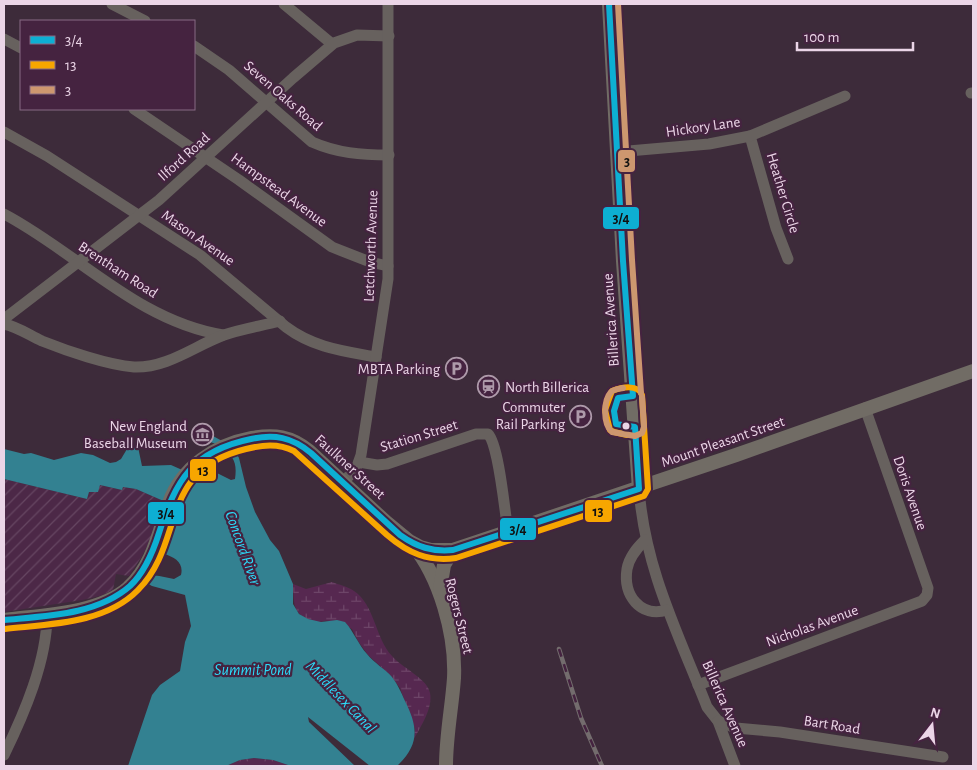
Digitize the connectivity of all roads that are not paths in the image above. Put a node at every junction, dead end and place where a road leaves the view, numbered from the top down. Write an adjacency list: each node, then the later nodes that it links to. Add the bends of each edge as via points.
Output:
1 (112, 4): 5 (street)
2 (284, 4): 8 (street)
3 (388, 4): 6 (street, Letchworth Avenue)
4 (609, 4): 16 (main road, Billerica Avenue)
5 (143, 20)
6 (388, 36): 8 (street, Ilford Road, via 356,36); 17 (street, Letchworth Avenue)
7 (4, 39): 9 (street)
8 (332, 44): 12 (street, Ilford Road)
9 (20, 47)
10 (195, 47): 12 (street, Seven Oaks Road, via 229,70)
11 (845, 96): 15 (street, Hickory Lane)
12 (266, 103): 17 (street, Seven Oaks Road, via 306,138 328,149); 18 (street, Ilford Road)
13 (136, 110): 18 (street, Hampstead Avenue)
14 (4, 132): 20 (street, Mason Avenue)
15 (750, 136): 16 (street, Hickory Lane, via 709,144); 21 (street, Heather Circle)
16 (617, 152): 33 (main road, Billerica Avenue)
17 (389, 155): 23 (street, Letchworth Avenue)
18 (206, 157): 20 (street, Ilford Road); 23 (street, Hampstead Avenue, via 332,248)
19 (4, 214): 22 (street, Brentham Road)
20 (139, 216): 22 (street, Ilford Road); 25 (street, Mason Avenue, via 214,266)
21 (788, 259)
22 (78, 263): 24 (street, Ilford Road); 27 (street, Brentham Road, via 165,318)
23 (388, 266): 28 (street, Letchworth Avenue)
24 (4, 319)
25 (280, 322): 27 (street); 28 (street, Mason Avenue, via 318,345)
26 (4, 324): 27 (street, via 44,341 121,365 143,366 170,360)
27 (223, 335)
28 (376, 356): 31 (street, Letchworth Avenue)
29 (973, 371): 30 (main road, Mount Pleasant Street)
30 (865, 408): 33 (main road, Mount Pleasant Street); 38 (street, Doris Avenue)
31 (359, 462): 32 (street, Letchworth Avenue); 34 (street, Station Street, via 387,464 476,434 488,434 496,453)
32 (343, 482): 36 (main road, Faulkner Street); 41 (main road, Faulkner Street, via 302,446 287,438 264,437 225,446 188,470 177,486 151,557 130,586 102,603)
33 (639, 489): 34 (main road, Mount Pleasant Street); 35 (street, Billerica Avenue)
34 (508, 532): 37 (main road, Mount Pleasant Street)
35 (645, 540): 40 (street, Billerica Avenue); 40 (street, via 635,550 627,568 626,585 635,603 647,611 659,613)
36 (409, 541): 37 (main road, Mount Pleasant Street, via 432,550); 39 (main road, Rogers Street, via 426,563)
37 (453, 550): 39 (main road, via 446,559)
38 (928, 588): 43 (street, Nicholas Avenue, via 922,601)
39 (440, 592): 47 (main road, Rogers Street, via 454,667)
40 (667, 610): 43 (street, Billerica Avenue)
41 (47, 614): 42 (main road, Faulkner Street); 45 (street, via 44,646 30,696)
42 (4, 620)
43 (698, 685): 44 (street, Billerica Avenue, via 707,707)
44 (718, 721): 46 (street, Bart Road, via 736,728); 48 (street, Billerica Avenue)
45 (4, 755)
46 (943, 757)
47 (446, 766)
48 (735, 766)

